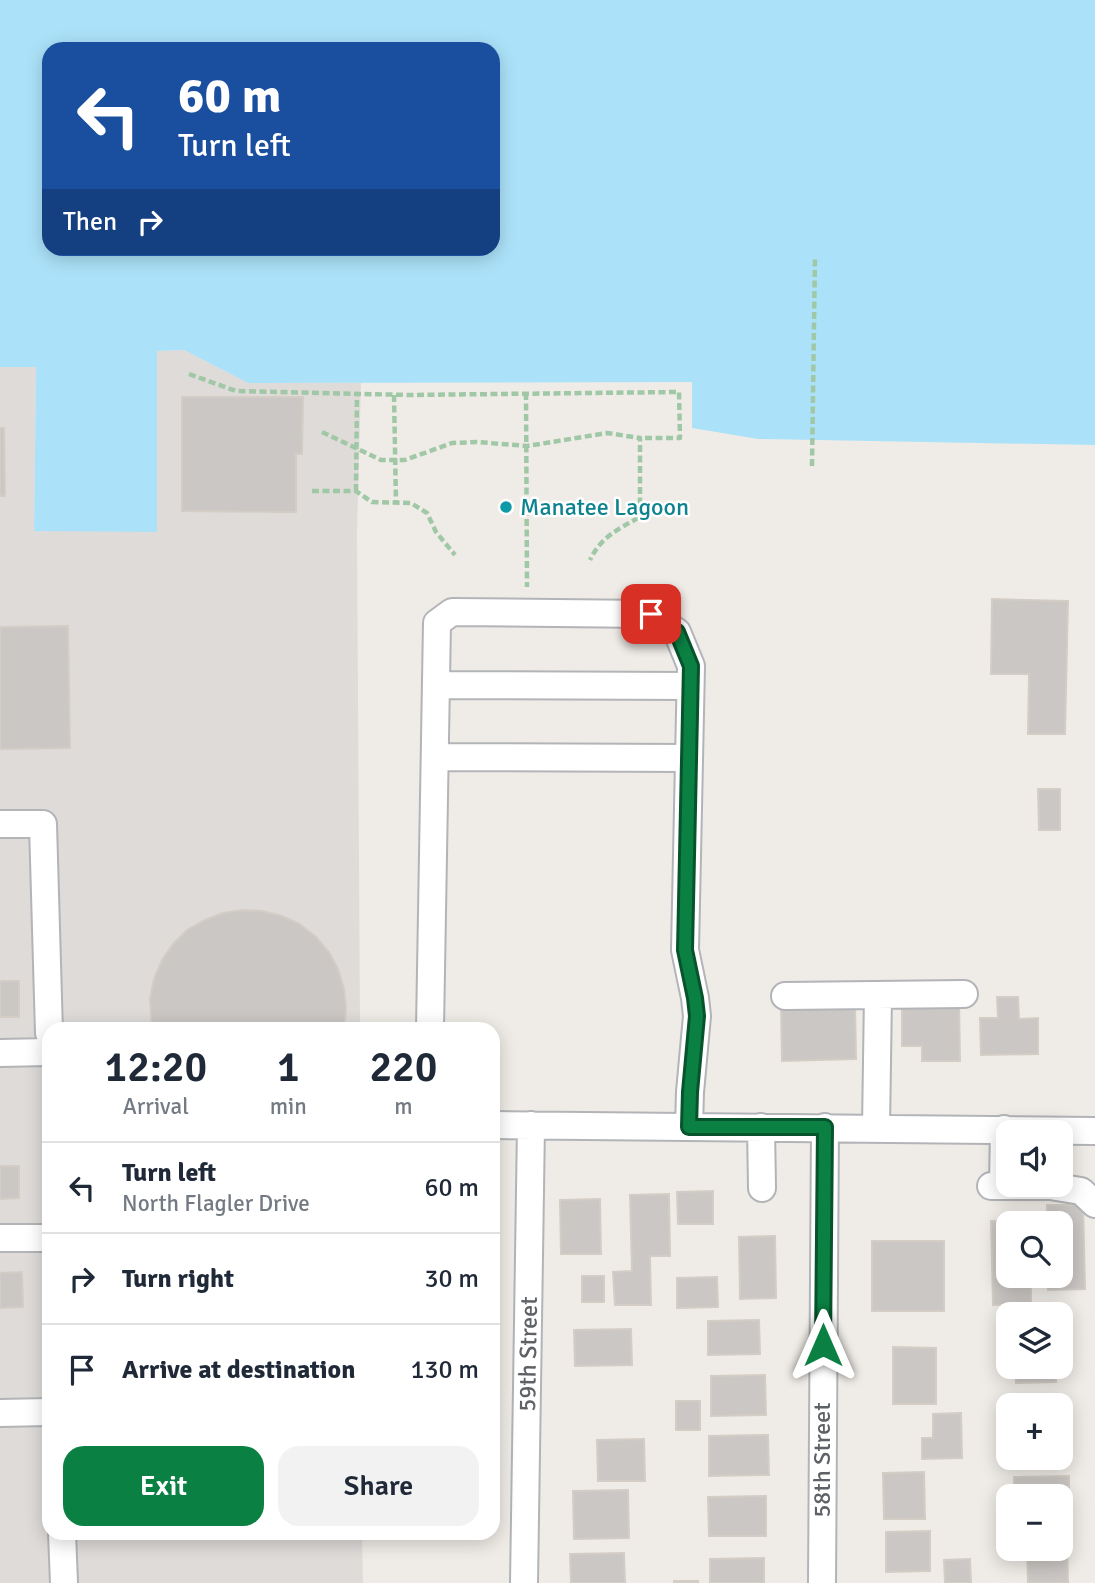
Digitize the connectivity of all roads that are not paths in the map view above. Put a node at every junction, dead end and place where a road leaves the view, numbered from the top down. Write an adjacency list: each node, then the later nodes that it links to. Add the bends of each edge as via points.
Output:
1 (436, 685): 2 (street); 2 (street, via 436,623 452,612 651,614 677,632 691,666); 3 (street)
2 (690, 685): 4 (street)
3 (435, 757): 4 (street); 10 (street)
4 (689, 758): 15 (street, via 685,950 697,1016)
5 (0, 824): 9 (street, via 43,824)
6 (964, 994): 7 (street)
7 (878, 995): 8 (street); 18 (street)
8 (785, 996)
9 (49, 1022)
10 (430, 1022)
11 (42, 1052): 12 (street)
12 (0, 1053)
13 (500, 1125): 14 (street)
14 (531, 1125): 15 (street); 31 (street, 59th Street)
15 (689, 1127): 16 (street)
16 (761, 1127): 17 (street); 22 (street)
17 (825, 1127): 18 (street); 32 (street, 58th Street)
18 (876, 1128): 19 (street)
19 (996, 1129)
20 (1073, 1130): 21 (street)
21 (1095, 1130)
22 (762, 1188)
23 (1073, 1190): 24 (street)
24 (1095, 1204)
25 (0, 1238): 26 (street)
26 (42, 1238)
27 (42, 1412): 28 (street)
28 (0, 1413)
29 (62, 1540): 30 (street)
30 (64, 1583)
31 (524, 1583)
32 (822, 1583)

